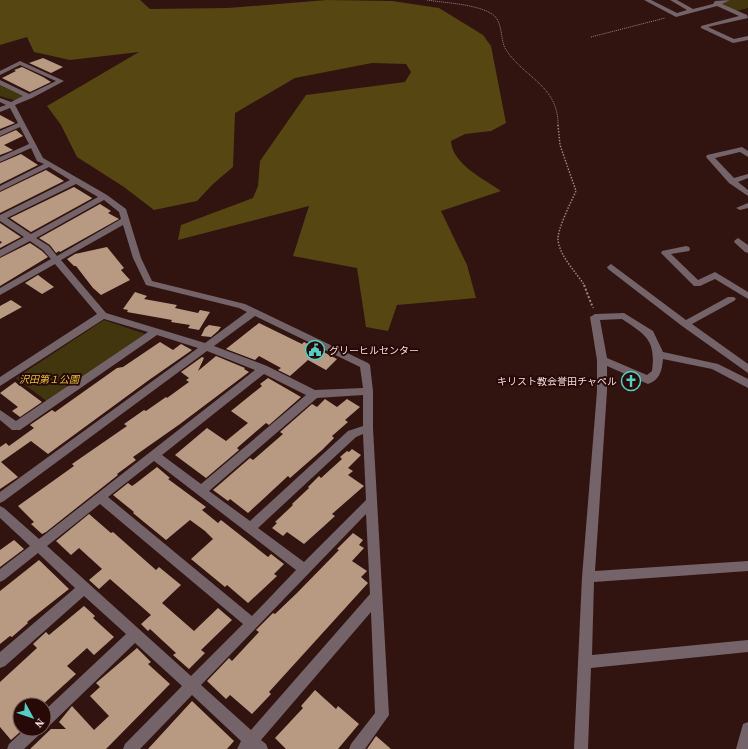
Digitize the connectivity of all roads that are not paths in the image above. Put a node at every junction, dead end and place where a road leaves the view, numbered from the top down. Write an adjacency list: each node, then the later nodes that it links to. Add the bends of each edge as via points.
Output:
1 (648, 0): 7 (street, via 676,15)
2 (673, 0): 7 (street)
3 (711, 0): 5 (street)
4 (727, 0): 5 (street)
5 (718, 4): 7 (street); 8 (street)
6 (748, 9): 8 (street)
7 (692, 11)
8 (737, 12): 9 (street)
9 (747, 17): 10 (street, via 703,27 733,42)
10 (748, 38)
11 (0, 73): 13 (street, via 20,64 61,81)
12 (0, 82): 13 (street)
13 (30, 97): 15 (street)
14 (0, 100): 15 (street)
15 (12, 105): 16 (street); 17 (street)
16 (0, 110)
17 (22, 124): 18 (street); 19 (street)
18 (0, 134)
19 (32, 145): 21 (street); 22 (street, via 40,159)
20 (748, 155): 25 (street, via 742,149 710,157)
21 (0, 160)
22 (48, 165): 24 (street); 26 (street)
23 (748, 176): 25 (street)
24 (74, 181): 28 (street); 29 (street)
25 (732, 181): 27 (street)
26 (0, 189)
27 (748, 194)
28 (104, 197): 30 (street, via 123,210); 31 (street)
29 (1, 218): 31 (street)
30 (125, 220): 36 (street); 41 (street, via 137,258 149,283 242,306)
31 (31, 237): 35 (street); 36 (street, via 46,248)
32 (738, 241): 34 (street)
33 (686, 250): 39 (street, via 665,253 697,284 715,275)
34 (748, 250)
35 (0, 254)
36 (56, 260): 38 (street); 42 (street)
37 (611, 267): 43 (street)
38 (0, 292)
39 (748, 296)
40 (731, 300): 43 (street)
41 (254, 312): 45 (street); 52 (street, via 365,365)
42 (103, 315): 44 (street); 50 (street)
43 (686, 324): 49 (street)
44 (155, 332): 45 (street); 54 (street, via 16,427)
45 (206, 347): 48 (street); 59 (street)
46 (659, 355): 47 (street, via 657,372 648,380); 47 (street, via 650,333 624,316 595,317); 51 (street, via 715,366)
47 (602, 360): 67 (street)
48 (263, 369): 53 (street); 56 (street)
49 (748, 369)
50 (0, 382)
51 (748, 384)
52 (368, 391): 53 (street); 55 (street)
53 (314, 394): 57 (street)
54 (0, 414)
55 (368, 428): 60 (street); 62 (street, via 352,434)
56 (154, 455): 57 (street); 58 (street)
57 (201, 491): 62 (street)
58 (100, 497): 63 (street); 70 (street)
59 (0, 498)
60 (372, 501): 65 (street); 69 (street)
61 (0, 511): 63 (street)
62 (250, 528): 65 (street)
63 (38, 546): 66 (street); 68 (street)
64 (748, 566): 67 (street)
65 (305, 570): 70 (street)
66 (0, 576)
67 (588, 577): 74 (street)
68 (84, 588): 71 (street); 73 (street)
69 (378, 595): 79 (street); 82 (street, via 382,715)
70 (252, 624): 75 (street)
71 (135, 634): 75 (street); 76 (street)
72 (748, 646): 74 (street)
73 (0, 661)
74 (584, 662): 83 (street)
75 (192, 686): 79 (street); 81 (street)
76 (52, 713)
77 (748, 729): 84 (street)
78 (27, 737): 80 (street)
79 (252, 746)
80 (14, 749)
81 (130, 749)
82 (356, 749)
83 (581, 749)
84 (743, 749)

